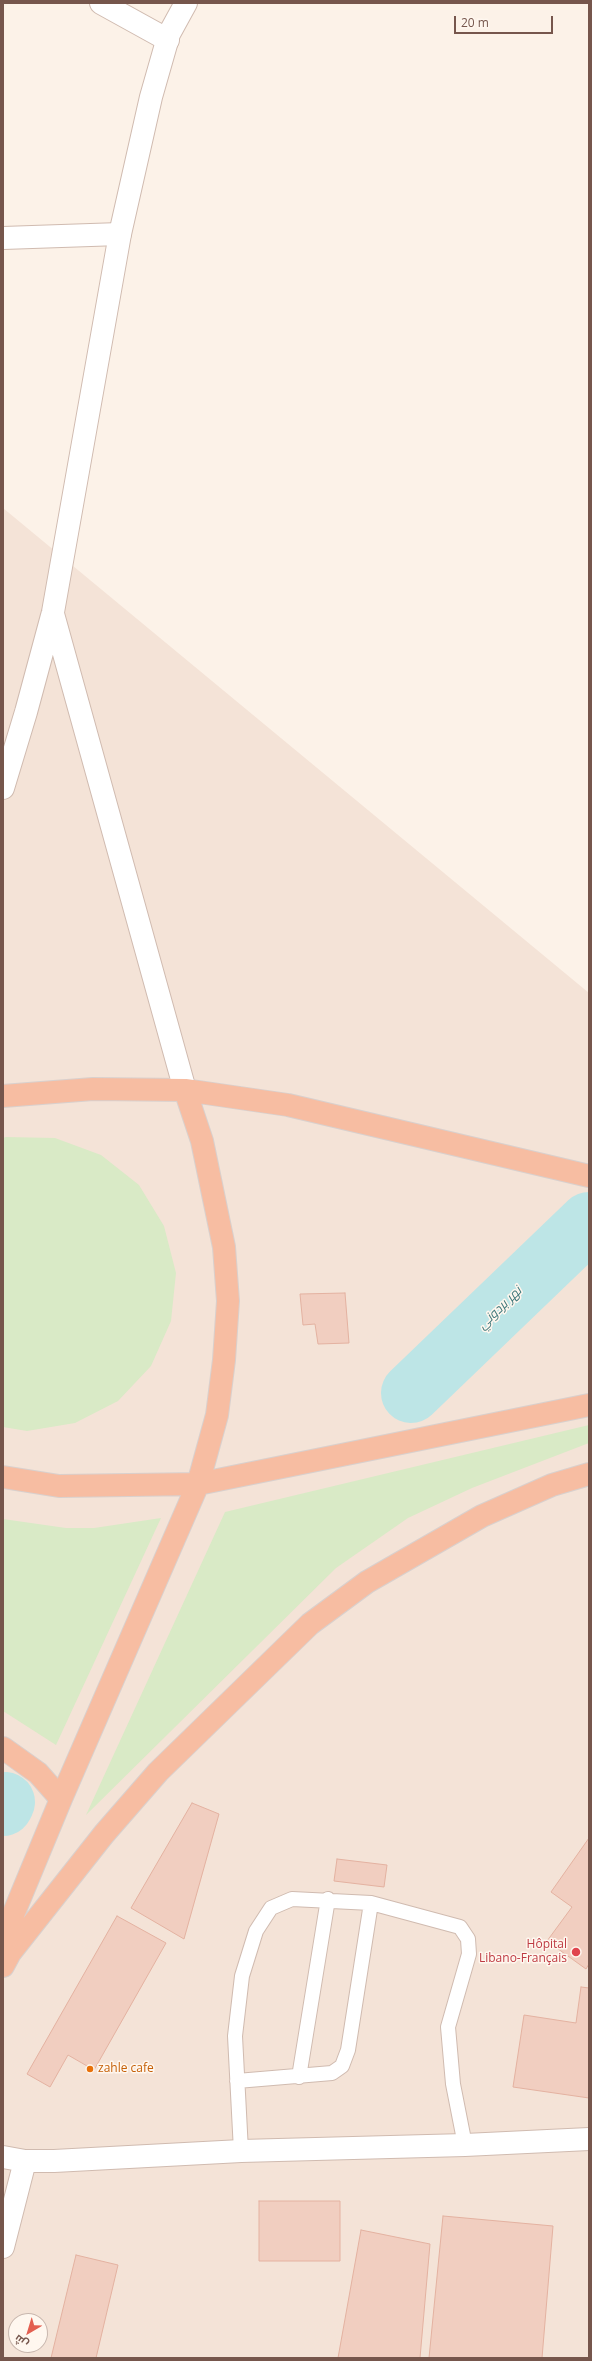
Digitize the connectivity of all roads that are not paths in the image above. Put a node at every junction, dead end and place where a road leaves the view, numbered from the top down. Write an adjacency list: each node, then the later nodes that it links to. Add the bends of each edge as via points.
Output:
1 (101, 3): 3 (street)
2 (186, 3): 3 (street)
3 (168, 40): 4 (street, via 150,97)
4 (120, 234): 5 (street); 6 (street)
5 (3, 238)
6 (53, 612): 7 (street); 8 (street)
7 (3, 788)
8 (185, 1090): 9 (highway, via 93,1089); 10 (highway, via 288,1105); 14 (highway, via 202,1141 214,1196 224,1247 228,1301 217,1414)
9 (3, 1096)
10 (589, 1176)
11 (589, 1405): 14 (highway)
12 (589, 1474): 20 (highway, via 552,1485 482,1516 367,1582 310,1624 158,1772 104,1834 10,1953)
13 (3, 1477): 14 (highway, via 59,1486)
14 (198, 1484): 16 (highway)
15 (3, 1748): 16 (highway, via 38,1773)
16 (61, 1799): 19 (highway)
17 (328, 1899): 18 (lane); 21 (lane); 22 (lane, via 292,1899 282,1902 271,1908 256,1932 242,1976 235,2036)
18 (371, 1903): 21 (lane, via 345,2060 337,2071 332,2073); 24 (lane, via 460,1927 468,1939 469,1954 448,2027 453,2084)
19 (3, 1940)
20 (3, 1966)
21 (299, 2076): 22 (lane)
22 (237, 2081): 25 (lane)
23 (589, 2139): 24 (street)
24 (465, 2146): 25 (street)
25 (241, 2152): 26 (street, via 109,2159)
26 (9, 2157): 27 (street)
27 (3, 2247)

